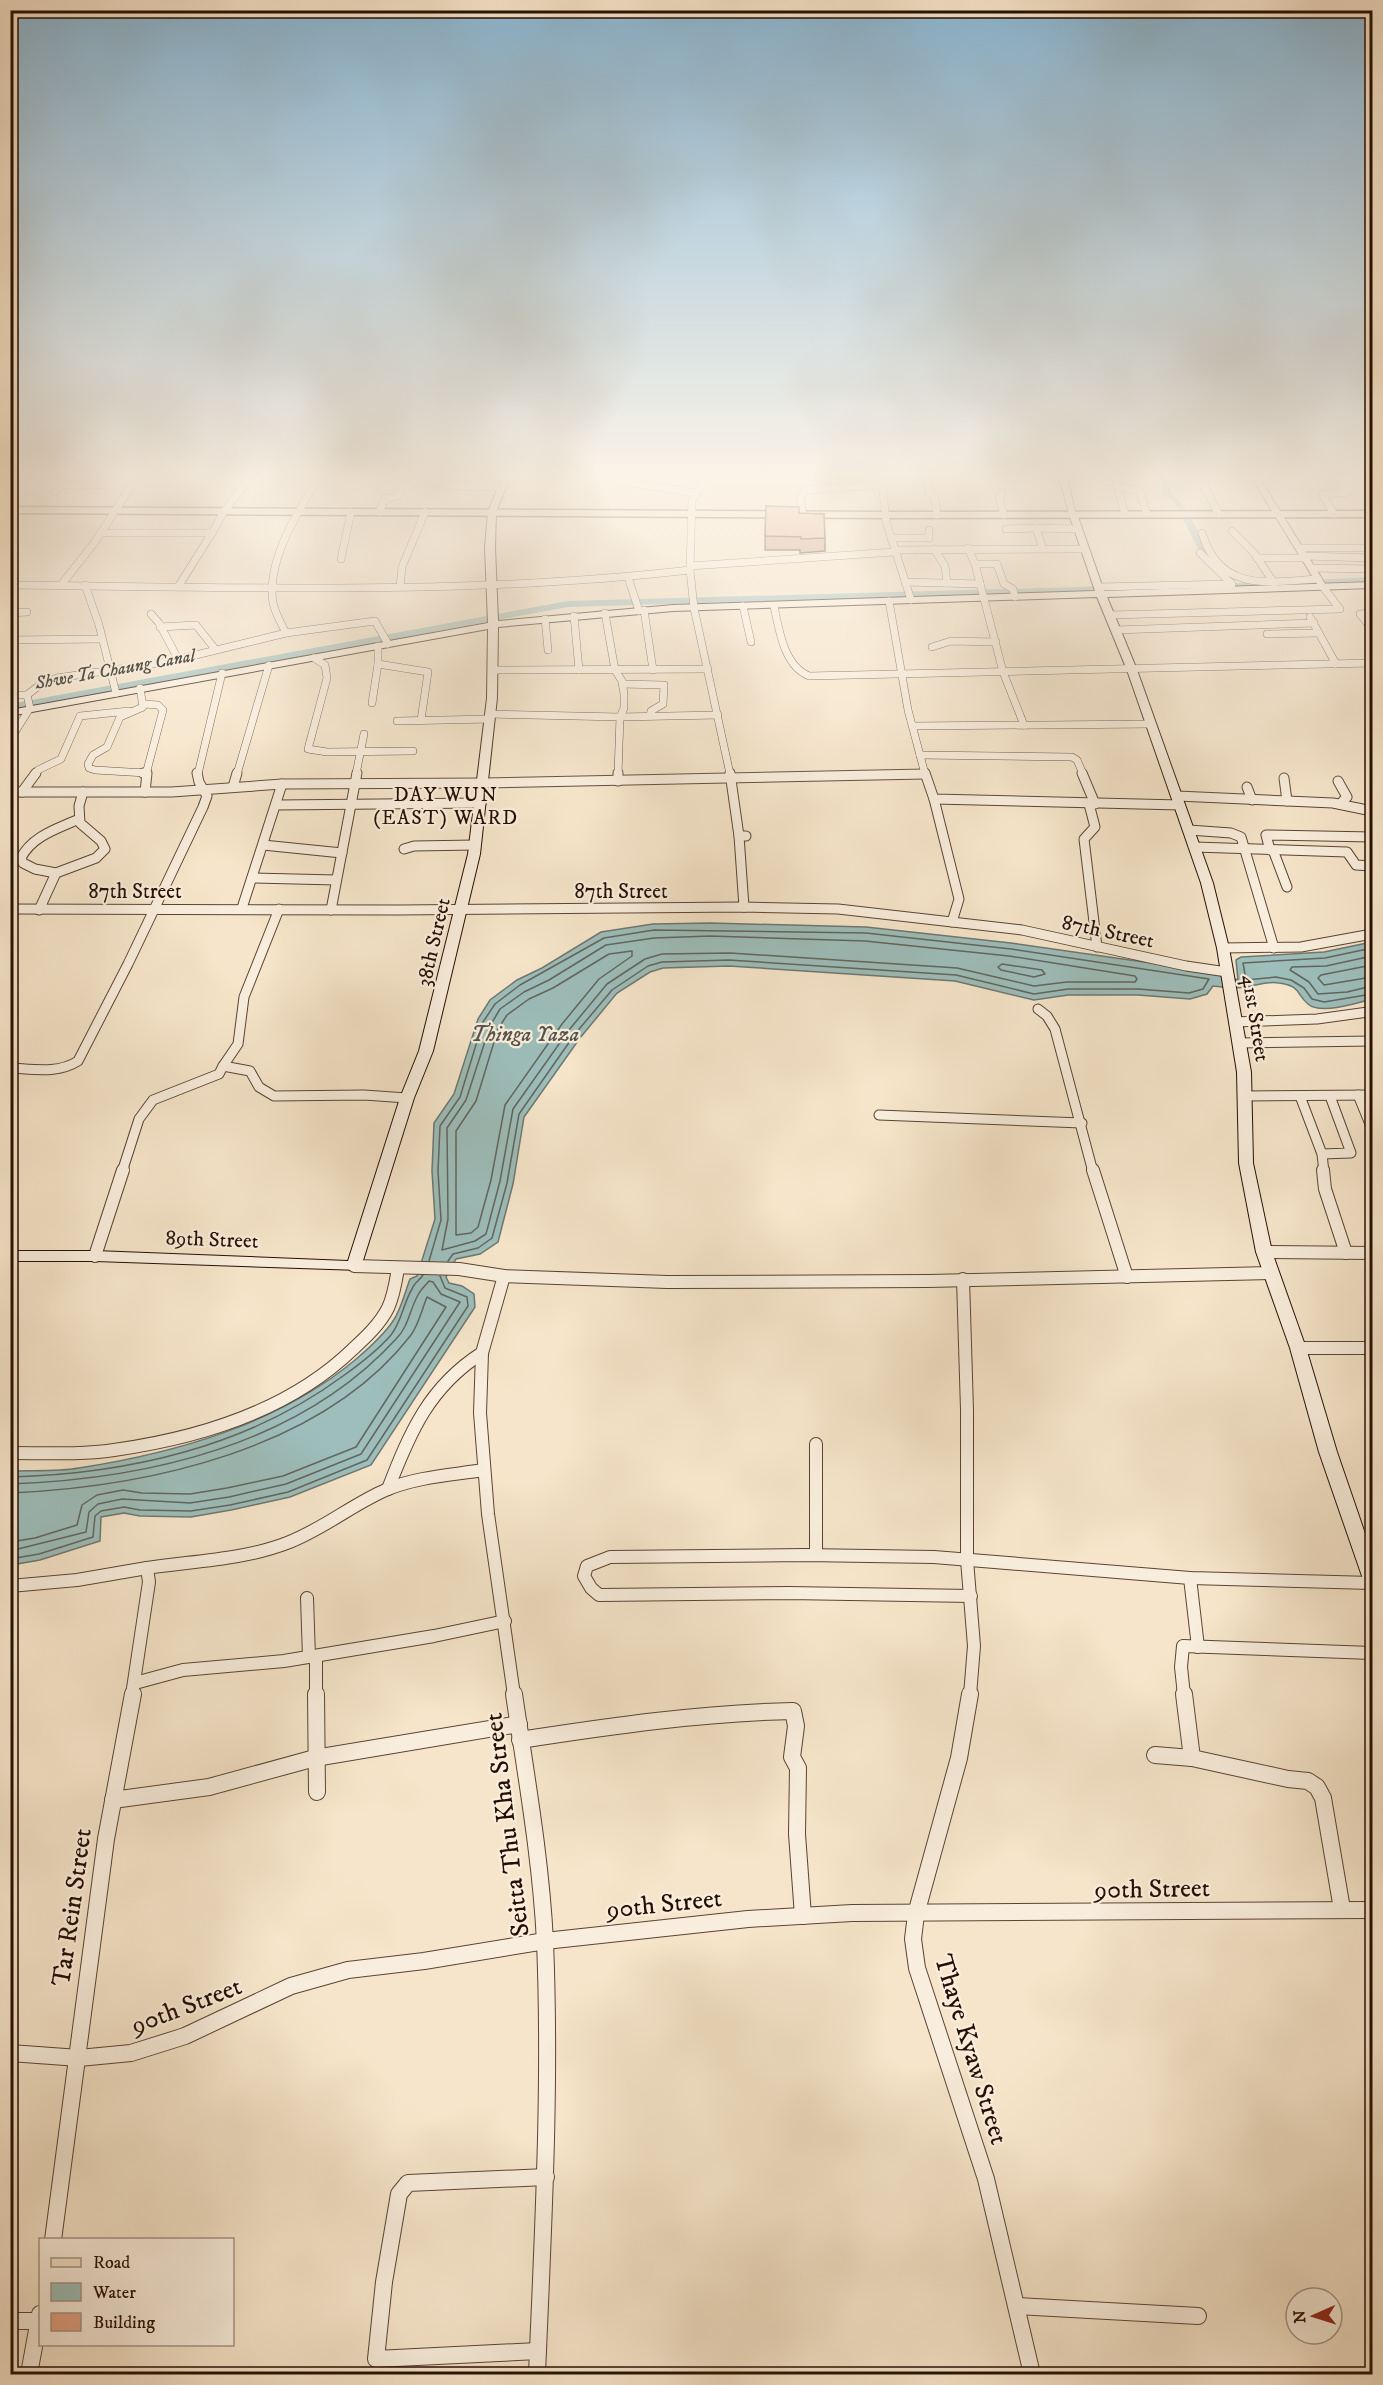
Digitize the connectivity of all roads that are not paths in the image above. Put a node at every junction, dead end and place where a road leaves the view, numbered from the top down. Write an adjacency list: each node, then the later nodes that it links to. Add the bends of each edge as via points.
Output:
1 (180, 583): 23 (street)
2 (274, 583): 25 (street)
3 (400, 583): 24 (street)
4 (545, 583): 21 (street)
5 (630, 583): 32 (street)
6 (692, 583): 31 (street)
7 (905, 583): 29 (street)
8 (948, 583): 27 (street)
9 (980, 583): 27 (street)
10 (1004, 583): 28 (street)
11 (1097, 583): 26 (main road, 41st Street)
12 (1231, 583): 26 (street)
13 (1268, 583): 17 (street)
14 (1291, 583): 17 (main road)
15 (1321, 583): 35 (street, via 1340,609)
16 (1337, 583): 22 (main road)
17 (1275, 584): 26 (main road)
18 (10, 585): 19 (street)
19 (61, 585): 20 (street)
20 (85, 585): 23 (street); 52 (street, via 98,614)
21 (490, 585): 24 (street); 44 (main road, 38th Street)
22 (1371, 586)
23 (178, 587): 25 (street)
24 (400, 587): 25 (street)
25 (273, 588): 49 (street, via 273,604)
26 (1100, 590): 28 (main road); 41 (main road, 41st Street)
27 (982, 591): 28 (main road); 29 (main road); 56 (street)
28 (1014, 593)
29 (910, 597): 30 (main road)
30 (890, 601): 34 (main road); 75 (street)
31 (694, 604): 32 (main road); 33 (main road); 66 (street)
32 (639, 606): 38 (main road); 70 (street)
33 (743, 606): 34 (main road); 55 (street)
34 (774, 606): 75 (street, via 787,651 804,675)
35 (1306, 611): 41 (street); 45 (street)
36 (27, 612): 37 (street)
37 (10, 613)
38 (605, 613): 42 (main road); 69 (street)
39 (1372, 613): 47 (street, via 1360,614)
40 (151, 614): 46 (street)
41 (1110, 615): 48 (main road, 41st Street)
42 (574, 616): 43 (main road); 68 (street)
43 (545, 619): 44 (main road); 59 (street)
44 (493, 621): 54 (main road); 67 (main road, 38th Street)
45 (1314, 624): 48 (street); 50 (street)
46 (160, 627): 58 (street, via 196,625); 61 (street)
47 (1372, 629)
48 (1116, 630): 71 (main road, 41st Street)
49 (286, 633): 54 (street, via 376,621); 58 (street)
50 (1318, 633): 51 (street); 64 (street)
51 (1268, 634)
52 (101, 639): 53 (street); 72 (street)
53 (10, 640)
54 (384, 641): 60 (main road); 63 (street)
55 (751, 642)
56 (996, 642): 57 (street, via 951,641); 73 (street)
57 (932, 646)
58 (215, 649): 61 (street)
59 (548, 650)
60 (314, 658): 65 (main road); 97 (street, via 326,666 327,678 308,749)
61 (178, 659): 72 (street)
62 (1372, 663): 64 (street)
63 (378, 664): 81 (street); 89 (street, via 428,672)
64 (1336, 664): 71 (street)
65 (269, 665): 74 (main road); 108 (street)
66 (708, 669): 70 (street); 85 (street)
67 (493, 670): 68 (street); 87 (main road, 38th Street)
68 (579, 670): 69 (street)
69 (615, 670): 70 (street); 76 (street)
70 (653, 670)
71 (1132, 670): 73 (street); 91 (main road, 41st Street)
72 (109, 671): 78 (street); 80 (street, via 41,684)
73 (1003, 672): 75 (street); 92 (street)
74 (222, 673): 77 (main road); 110 (street, via 197,770)
75 (903, 673): 93 (street)
76 (622, 684): 86 (street, via 664,685 663,704); 88 (street, via 624,708)
77 (140, 688): 78 (main road); 82 (street)
78 (115, 689): 80 (main road)
79 (10, 695): 80 (street)
80 (29, 702): 84 (main road); 95 (street)
81 (372, 703)
82 (144, 704): 83 (street); 99 (street, via 158,705 163,710)
83 (131, 711): 99 (street, via 118,719 107,747 93,755 88,766 95,770); 112 (street, via 80,716 61,759 38,770)
84 (10, 713)
85 (718, 715): 86 (street); 102 (street)
86 (650, 716): 88 (street)
87 (490, 717): 88 (street); 89 (street); 105 (main road, 38th Street)
88 (620, 717): 103 (street)
89 (421, 720): 90 (street)
90 (397, 721)
91 (1151, 724): 92 (street); 117 (main road, 41st Street)
92 (1024, 725): 93 (street)
93 (913, 726): 98 (street)
94 (364, 734): 97 (street)
95 (10, 740)
96 (413, 751): 97 (street)
97 (361, 752): 107 (street)
98 (920, 755): 100 (street); 121 (street, via 1072,757 1077,760)
99 (146, 773): 114 (street)
100 (925, 774): 102 (street); 115 (street)
101 (1284, 778): 118 (street)
102 (731, 779): 103 (street); 140 (street, via 743,836)
103 (618, 781): 105 (street)
104 (1338, 781): 122 (street, via 1347,797)
105 (484, 783): 107 (street); 119 (main road, 38th Street)
106 (282, 784): 107 (street); 108 (street); 123 (street)
107 (354, 784): 120 (street)
108 (233, 787): 110 (street)
109 (1247, 787): 116 (street)
110 (206, 791): 114 (street); 143 (street, via 203,807)
111 (10, 792): 112 (street)
112 (22, 792): 113 (street)
113 (83, 792): 114 (street); 125 (street, via 77,810)
114 (145, 792)
115 (934, 799): 121 (street); 148 (street, via 958,899)
116 (1252, 800): 117 (street); 118 (street)
117 (1179, 801): 121 (street); 126 (main road, 41st Street)
118 (1287, 801): 122 (street)
119 (481, 803): 120 (street); 129 (main road, 38th Street)
120 (351, 804): 123 (street); 134 (street)
121 (1092, 804): 150 (street, via 1095,827 1084,839)
122 (1340, 804): 124 (street)
123 (277, 805): 128 (street)
124 (1372, 811)
125 (79, 819): 136 (street, via 105,849 96,858); 136 (street, via 36,840 22,852 23,863)
126 (1189, 830): 130 (main road, 41st Street); 132 (street, via 1236,834)
127 (1372, 837): 133 (street, via 1266,835)
128 (262, 845): 134 (street); 137 (street)
129 (476, 845): 131 (street); 147 (main road, 38th Street)
130 (1194, 847): 132 (street); 151 (main road, 41st Street)
131 (404, 849)
132 (1245, 849): 133 (street); 152 (street)
133 (1271, 850): 135 (street, via 1347,852 1356,865); 139 (street)
134 (342, 853): 138 (street)
135 (1372, 866)
136 (56, 873): 146 (street)
137 (252, 878): 138 (street); 141 (street)
138 (336, 880): 145 (street)
139 (1287, 887)
140 (744, 907): 147 (street, 87th Street); 148 (street, 87th Street, via 838,909)
141 (242, 908): 143 (street, 87th Street); 144 (street, 87th Street)
142 (10, 909): 146 (street, 87th Street)
143 (153, 909): 146 (street, 87th Street); 160 (street, via 78,1061 61,1069)
144 (279, 909): 145 (street, 87th Street); 159 (street, via 250,975 238,1044)
145 (331, 909): 147 (street, 87th Street)
146 (39, 910)
147 (459, 910): 166 (main road, 38th Street, via 426,1051)
148 (951, 922): 150 (street, 87th Street, via 1022,930)
149 (1372, 934): 152 (street, via 1338,942)
150 (1097, 946): 153 (street, 87th Street)
151 (1223, 948): 152 (street); 153 (main road, 41st Street)
152 (1274, 948)
153 (1228, 978): 156 (main road, 41st Street)
154 (1038, 1010): 168 (street, via 1055,1029)
155 (1371, 1013): 156 (street)
156 (1234, 1022): 158 (main road, 41st Street)
157 (1372, 1041): 158 (street)
158 (1238, 1043): 163 (main road, 41st Street)
159 (222, 1066): 166 (street, via 250,1071 259,1088 274,1096); 175 (street, via 219,1074 166,1092 148,1106 134,1132)
160 (10, 1068)
161 (1358, 1095): 162 (street); 165 (street); 169 (street)
162 (1372, 1095)
163 (1245, 1096): 164 (street); 171 (main road, 41st Street, via 1246,1163)
164 (1300, 1096): 165 (street); 170 (street)
165 (1330, 1096): 170 (street, via 1351,1151)
166 (407, 1098): 176 (main road, 38th Street)
167 (879, 1116): 168 (street)
168 (1082, 1123): 180 (street, via 1094,1176)
169 (1372, 1129)
170 (1322, 1154): 172 (street, via 1325,1190)
171 (1264, 1252): 172 (street); 178 (main road, 41st Street)
172 (1346, 1253): 173 (street)
173 (1372, 1253)
174 (10, 1256): 175 (main road, 89th Street)
175 (95, 1256): 176 (main road, 89th Street)
176 (354, 1266): 177 (street, 89th Street)
177 (398, 1268): 179 (street, 89th Street, via 459,1269); 186 (street, via 387,1309 376,1326 337,1365 277,1402 209,1429 115,1450)
178 (1271, 1274): 180 (street, 89th Street); 183 (main road, 41st Street)
179 (504, 1276): 181 (street, 89th Street, via 667,1282); 184 (street, Seitta Thu Kha Street)
180 (1126, 1277): 181 (street, 89th Street)
181 (963, 1280): 190 (street, Thaye Kyaw Street)
182 (1372, 1347): 183 (street)
183 (1298, 1348): 191 (main road, 41st Street, via 1328,1452)
184 (482, 1353): 187 (street, Seitta Thu Kha Street); 188 (street, via 456,1370 436,1390 411,1431)
185 (816, 1444): 189 (street)
186 (10, 1453)
187 (483, 1470): 188 (street); 197 (street, Seitta Thu Kha Street)
188 (388, 1489): 192 (street, via 288,1543)
189 (816, 1555): 190 (street); 195 (street, via 610,1557 592,1560 584,1578 587,1586 599,1594)
190 (967, 1560): 193 (street); 195 (street, Thaye Kyaw Street)
191 (1371, 1574): 193 (street)
192 (148, 1575): 194 (street); 201 (street, Tar Rein Street)
193 (1190, 1578): 198 (street)
194 (10, 1586)
195 (971, 1596): 211 (street, Thaye Kyaw Street, via 974,1646 964,1733)
196 (307, 1598): 200 (street)
197 (505, 1621): 200 (street); 202 (street, Seitta Thu Kha Street)
198 (1198, 1647): 199 (street); 206 (street, via 1181,1648)
199 (1372, 1653)
200 (312, 1656): 201 (street, via 183,1670); 205 (street)
201 (135, 1683): 208 (street, Tar Rein Street)
202 (519, 1724): 203 (street, Seitta Thu Kha Street); 205 (street)
203 (520, 1740): 212 (street, via 629,1723 793,1711 796,1726 792,1757 798,1768 797,1834); 213 (street, Seitta Thu Kha Street)
204 (1155, 1755): 206 (street)
205 (315, 1758): 207 (street); 208 (street, via 209,1787)
206 (1192, 1758): 209 (street, via 1308,1781 1317,1787 1323,1798)
207 (317, 1792)
208 (113, 1800): 215 (street, Tar Rein Street)
209 (1342, 1909): 210 (street, 90th Street); 211 (street, 90th Street)
210 (1372, 1910)
211 (916, 1914): 212 (street, 90th Street); 218 (street, Thaye Kyaw Street, via 913,1939 917,1968 986,2179)
212 (803, 1916): 213 (street, 90th Street)
213 (545, 1941): 215 (street, 90th Street, via 313,1978 177,2039 147,2049); 216 (street, Seitta Thu Kha Street)
214 (10, 2053): 215 (street, 90th Street)
215 (76, 2058): 217 (street, Tar Rein Street)
216 (546, 2177): 223 (street, Seitta Thu Kha Street); 223 (street, via 417,2181 403,2187 393,2227 376,2358)
217 (53, 2238)
218 (1017, 2306): 219 (street); 226 (street, Thaye Kyaw Street)
219 (1198, 2316)
220 (39, 2318): 221 (street)
221 (10, 2321)
222 (39, 2323): 224 (street)
223 (538, 2351): 225 (street, Seitta Thu Kha Street)
224 (29, 2374)
225 (537, 2374)
226 (1032, 2374)

